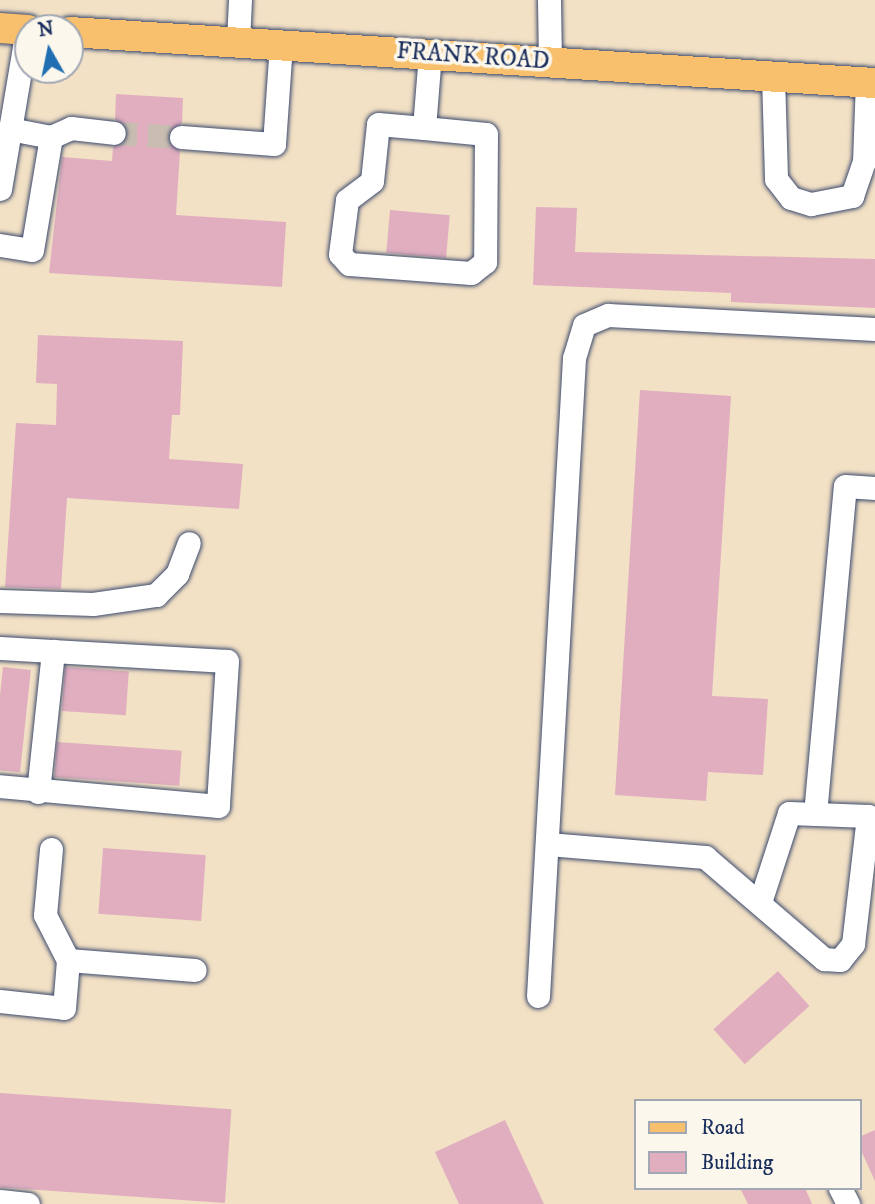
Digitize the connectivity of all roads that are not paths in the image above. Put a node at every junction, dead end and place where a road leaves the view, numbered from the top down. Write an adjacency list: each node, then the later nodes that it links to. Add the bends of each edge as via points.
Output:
1 (240, 0): 4 (street)
2 (549, 0): 7 (street)
3 (84, 33): 4 (main road, FRANK ROAD)
4 (238, 41): 5 (main road, FRANK ROAD)
5 (281, 44): 6 (main road, FRANK ROAD); 15 (street, via 275,144)
6 (430, 54): 7 (main road, FRANK ROAD); 11 (street)
7 (550, 62): 8 (main road, FRANK ROAD)
8 (773, 76): 10 (main road, FRANK ROAD); 10 (street, via 776,179 791,198 811,204 852,196 864,162)
9 (14, 79): 12 (street)
10 (871, 82)
11 (424, 128): 11 (street, via 378,124 372,181 347,200 340,254 349,264 471,273 485,262 486,134)
12 (10, 129): 14 (street); 16 (street)
13 (114, 133): 14 (street, via 71,128)
14 (51, 137): 17 (street, via 32,250)
15 (181, 137)
16 (0, 189)
17 (0, 245)
18 (875, 329): 27 (street, via 608,315 584,326 574,358)
19 (875, 488): 26 (street, via 845,486)
20 (189, 543): 21 (street, via 177,574 156,595 93,604)
21 (0, 601)
22 (0, 648): 23 (street)
23 (53, 651): 25 (street); 25 (street, via 227,661 218,806)
24 (0, 786): 25 (street)
25 (38, 792)
26 (815, 814): 29 (street, via 789,813); 29 (street, via 868,816 853,944 840,960 824,959)
27 (547, 844): 29 (street, via 705,857); 32 (street)
28 (51, 849): 30 (street, via 45,915)
29 (760, 902)
30 (68, 960): 31 (street); 33 (street, via 64,1008)
31 (195, 970)
32 (538, 996)
33 (0, 1001)
34 (0, 1201): 35 (street)
35 (28, 1204)

